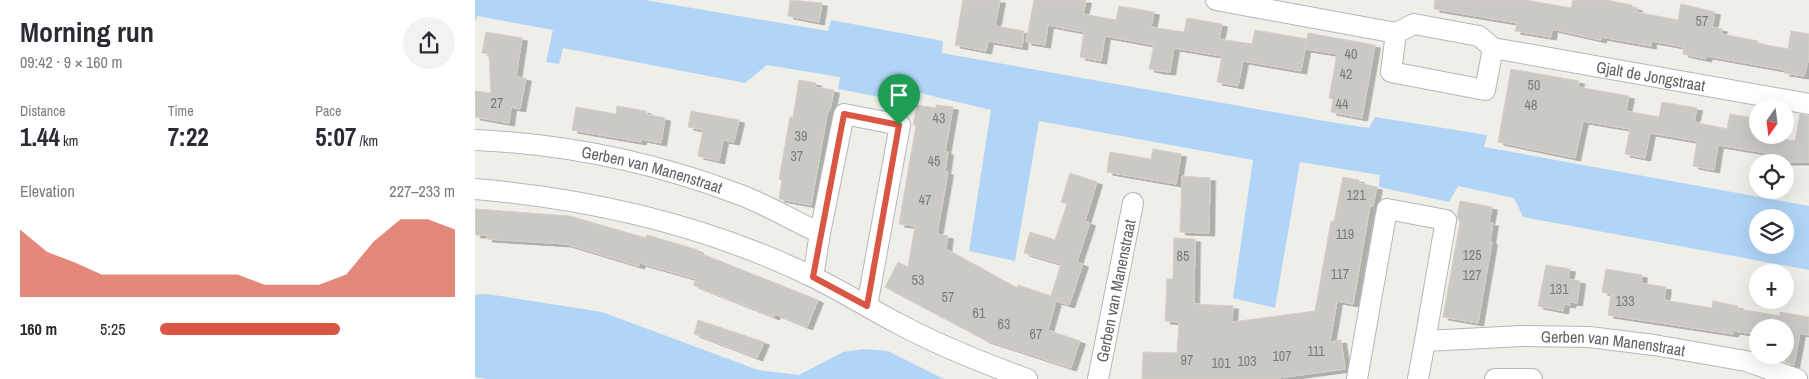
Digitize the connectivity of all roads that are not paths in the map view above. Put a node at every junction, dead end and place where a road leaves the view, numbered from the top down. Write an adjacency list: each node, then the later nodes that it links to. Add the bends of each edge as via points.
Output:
1 (1216, 0): 2 (street, Gjalt de Jongstraat)
2 (1396, 33): 3 (street, Gjalt de Jongstraat, via 1414,24 1479,36); 3 (street, via 1391,72 1485,90)
3 (1493, 48): 4 (street, Gjalt de Jongstraat)
4 (1809, 104)
5 (475, 140): 8 (street, Gerben van Manenstraat, via 576,149 656,167 739,194)
6 (475, 189): 9 (street, via 585,202 663,220 747,248)
7 (1133, 203): 13 (street, Gerben van Manenstraat)
8 (820, 233): 9 (street); 10 (street, via 844,114 899,125)
9 (813, 277): 10 (street)
10 (867, 306): 12 (street, via 964,356)
11 (1425, 340): 14 (street, via 1446,220 1387,209); 15 (street); 18 (street, Gerben van Manenstraat, via 1589,337 1746,362)
12 (1027, 379)
13 (1098, 379)
14 (1357, 379)
15 (1417, 379)
16 (1495, 379): 17 (street)
17 (1532, 379)
18 (1797, 379)

